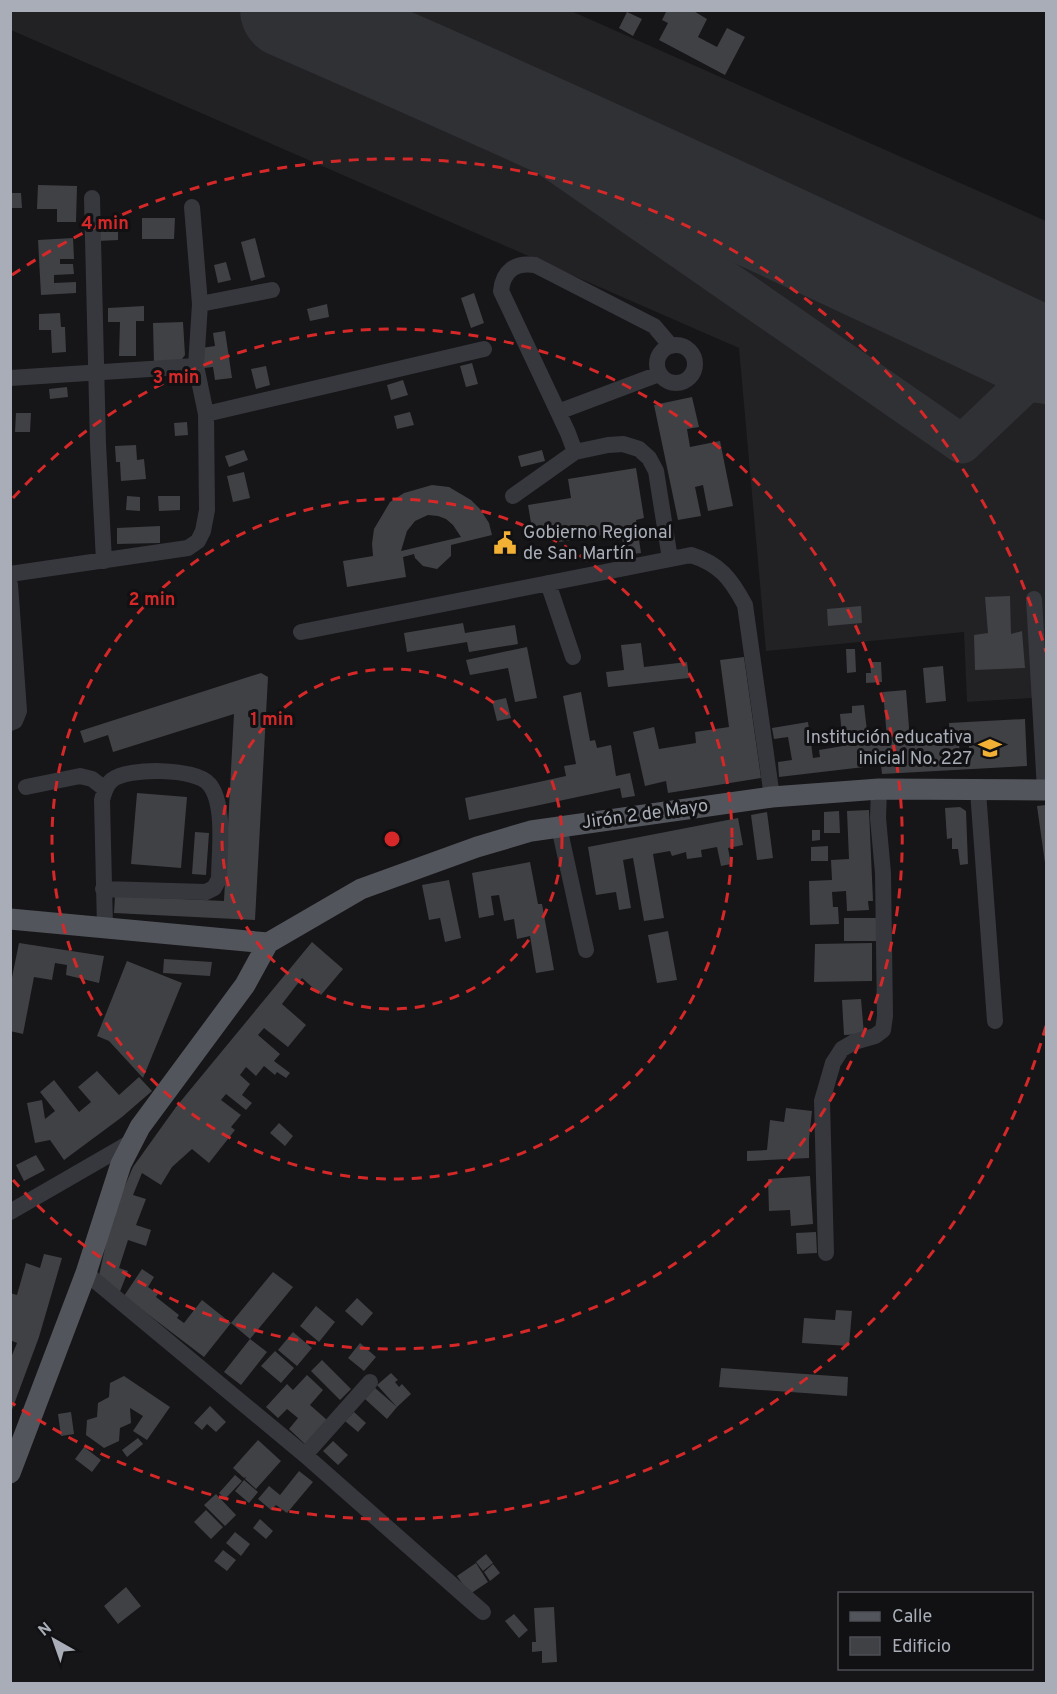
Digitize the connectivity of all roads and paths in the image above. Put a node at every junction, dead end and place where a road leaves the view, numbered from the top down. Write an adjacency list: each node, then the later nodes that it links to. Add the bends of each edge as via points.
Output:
1 (92, 198): 8 (street)
2 (192, 207): 4 (street)
3 (272, 290): 4 (street)
4 (200, 304): 7 (street)
5 (671, 346): 9 (street, via 658,357); 9 (street, via 687,348 696,363 694,372 682,383 665,380); 11 (street, via 654,326 535,264 510,269 501,291)
6 (484, 349): 12 (street)
7 (196, 366): 8 (street); 12 (street)
8 (97, 373): 10 (street); 16 (street)
9 (659, 374): 11 (street)
10 (10, 378)
11 (558, 412): 13 (street)
12 (206, 414): 16 (street, via 207,510 198,541 188,548)
13 (575, 452): 14 (street); 15 (street, via 623,444 639,449 649,458 656,471)
14 (513, 496)
15 (670, 559): 18 (street); 29 (street, via 691,555 718,566 745,604)
16 (104, 561): 17 (street)
17 (10, 574)
18 (548, 583): 21 (street); 22 (street)
19 (10, 584): 23 (street, via 19,711)
20 (1034, 599): 27 (street)
21 (302, 632)
22 (573, 657)
23 (10, 723)
24 (26, 787): 25 (street, via 80,776)
25 (105, 789): 31 (street); 31 (street, via 122,775 153,771 198,776 209,783 220,817 219,879 206,892)
26 (879, 789): 28 (main road, Jirón 2 de Mayo); 29 (main road, Jirón 2 de Mayo); 39 (street, via 885,1016 883,1030 842,1049 833,1063 822,1101)
27 (1046, 790): 28 (main road, Jirón 2 de Mayo)
28 (978, 791): 36 (street)
29 (772, 797): 30 (main road, Jirón 2 de Mayo)
30 (559, 827): 34 (main road, Jirón 2 de Mayo, via 477,847 361,889); 35 (street)
31 (103, 889): 33 (street)
32 (10, 919): 33 (main road)
33 (105, 927): 34 (main road)
34 (268, 943): 37 (main road, via 245,985)
35 (586, 950)
36 (994, 1021)
37 (133, 1141): 38 (street); 40 (main road, via 121,1164)
38 (10, 1212)
39 (826, 1253)
40 (86, 1273): 42 (street); 43 (main road)
41 (370, 1382): 42 (street)
42 (304, 1455): 44 (street)
43 (10, 1473)
44 (483, 1612)

